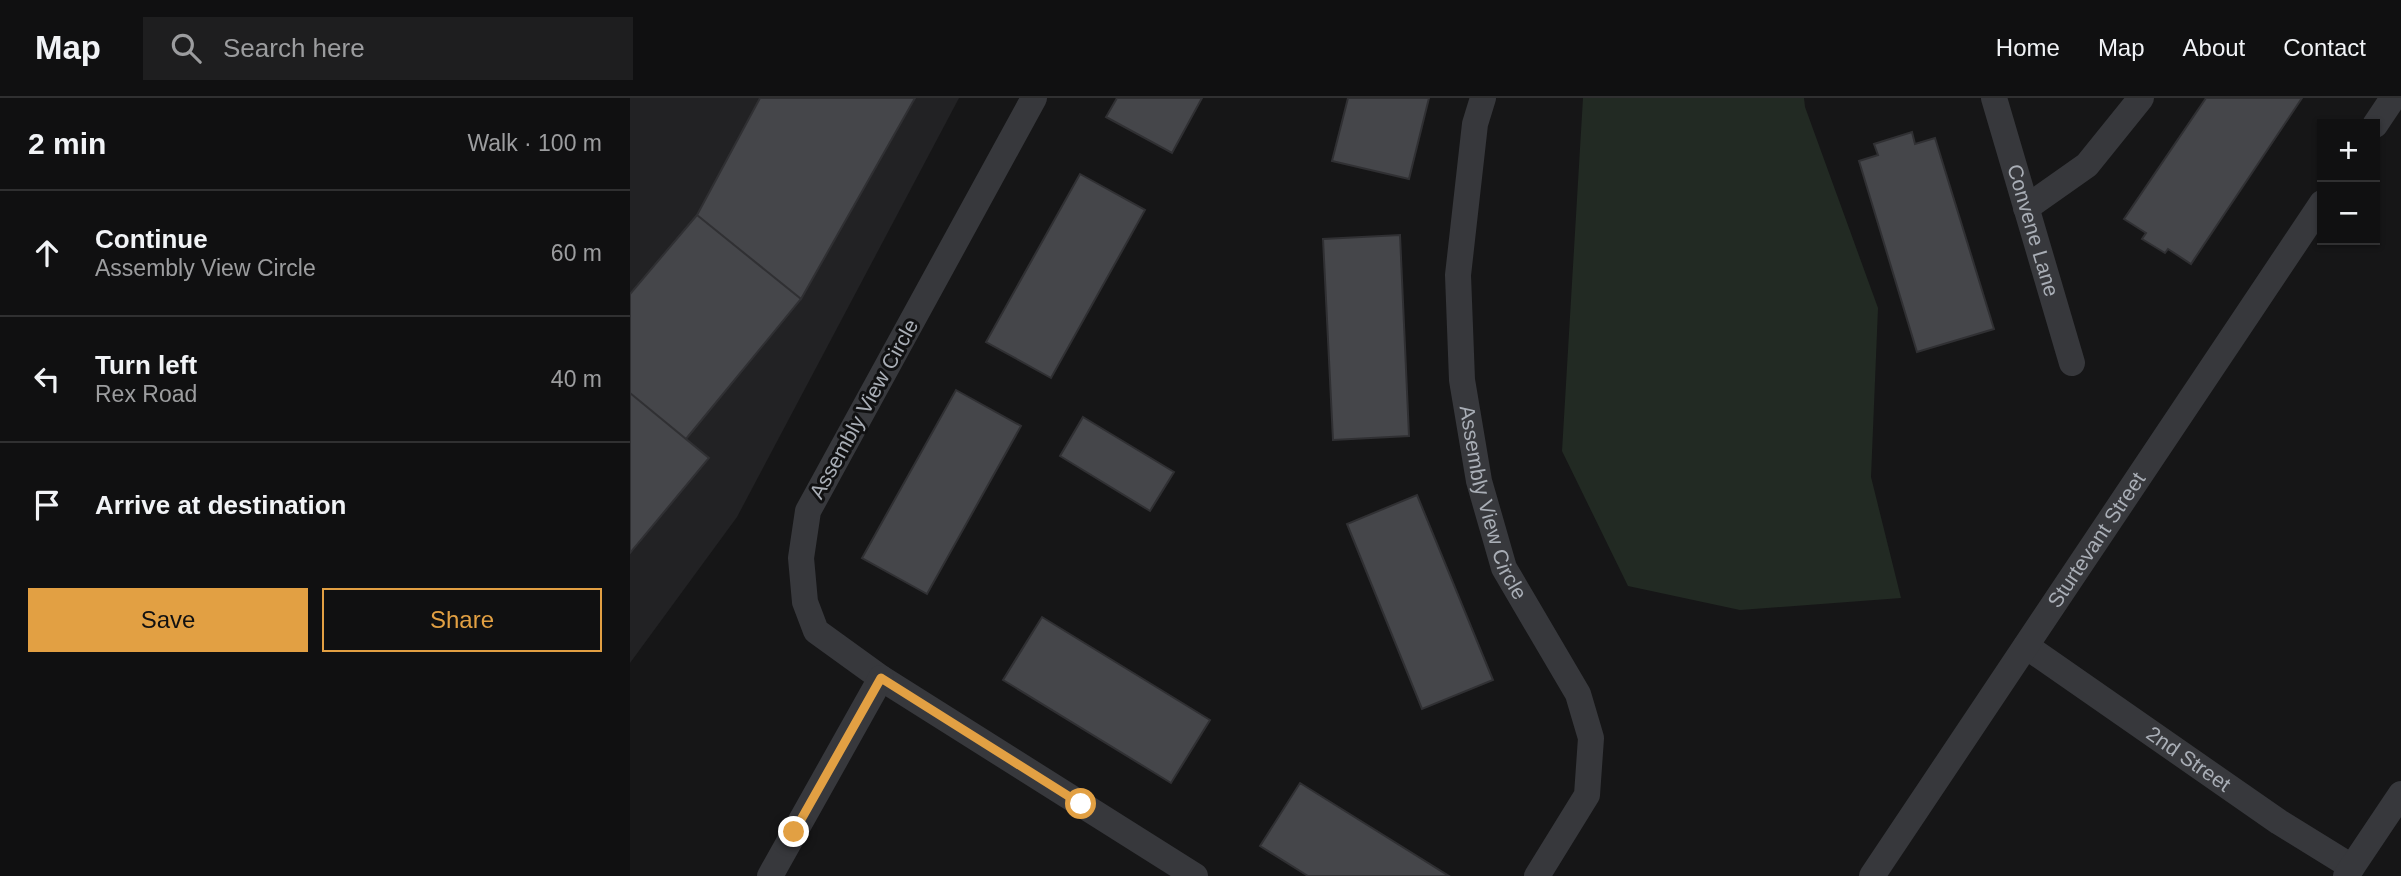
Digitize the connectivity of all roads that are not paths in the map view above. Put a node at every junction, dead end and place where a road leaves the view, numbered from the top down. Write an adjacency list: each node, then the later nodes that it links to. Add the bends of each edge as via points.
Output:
1 (1034, 98): 11 (street, Assembly View Circle, via 808,511 801,558 805,602 816,631)
2 (1483, 98): 16 (street, Assembly View Circle, via 1475,124 1458,275 1462,380 1479,481 1504,568 1578,694 1591,738 1587,795)
3 (1994, 98): 7 (street, Convene Lane)
4 (2141, 98): 7 (street, via 2087,166)
5 (2393, 98): 6 (street)
6 (2379, 119)
7 (2026, 208): 9 (street, Convene Lane)
8 (2317, 210): 10 (street, Sturtevant Street)
9 (2072, 363)
10 (2026, 646): 13 (street, 2nd Street); 17 (street, Sturtevant Street)
11 (881, 678): 14 (street); 15 (street, Assembly View Circle)
12 (2401, 794): 13 (street)
13 (2349, 872)
14 (769, 876)
15 (1195, 876)
16 (1537, 876)
17 (1872, 876)

